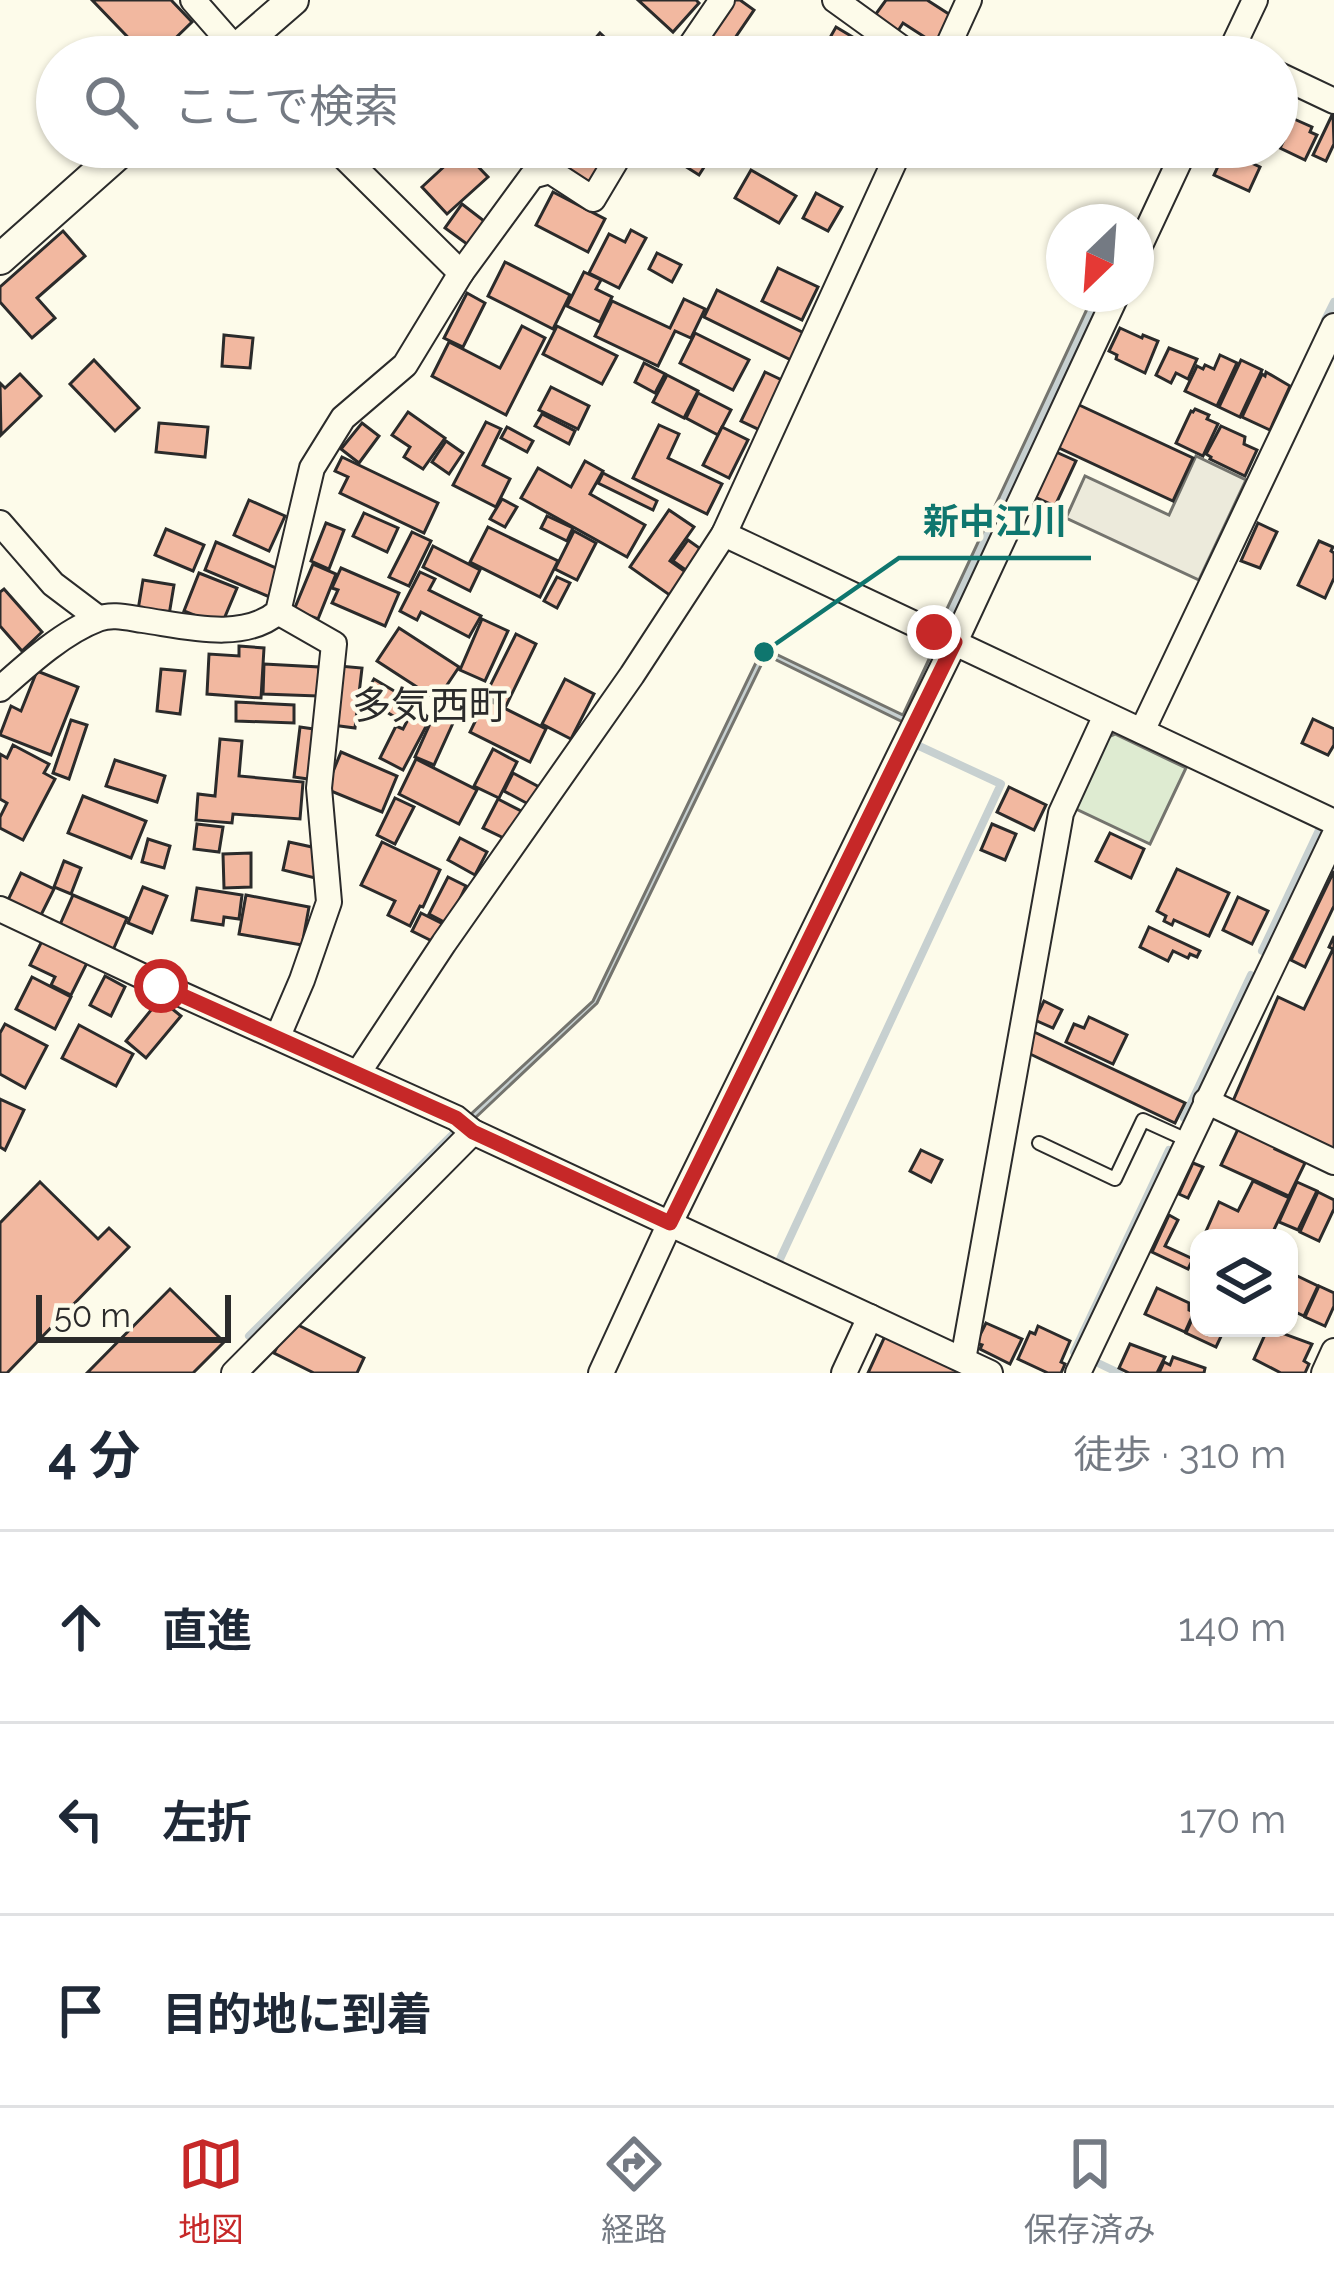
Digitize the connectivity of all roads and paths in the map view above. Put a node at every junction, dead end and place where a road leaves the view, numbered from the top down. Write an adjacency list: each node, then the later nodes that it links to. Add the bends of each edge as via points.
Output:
1 (193, 0): 7 (street)
2 (292, 0): 8 (street)
3 (722, 0): 9 (street)
4 (835, 0): 10 (street)
5 (969, 0): 11 (street)
6 (1255, 0): 12 (street)
7 (221, 36)
8 (254, 36)
9 (697, 36)
10 (885, 36)
11 (953, 36)
12 (1241, 36)
13 (1298, 84): 14 (street)
14 (1334, 100)
15 (103, 168): 21 (street)
16 (355, 168): 22 (street)
17 (611, 168): 22 (street, via 592,200 550,171 532,176)
18 (891, 168): 26 (street)
19 (1176, 168): 20 (street)
20 (1154, 215)
21 (0, 260)
22 (461, 273): 27 (street, via 405,365 343,418 312,468)
23 (1109, 312): 29 (street)
24 (1334, 326): 32 (street)
25 (0, 523): 28 (street, via 52,584)
26 (724, 534): 29 (street); 37 (street)
27 (278, 612): 28 (street, via 248,628); 36 (street, via 334,644 319,788 329,902)
28 (98, 618): 30 (street)
29 (946, 638): 31 (street); 43 (street)
30 (0, 689)
31 (1106, 715): 32 (street); 46 (street, via 1061,813)
32 (1142, 731): 33 (street)
33 (1334, 822)
34 (1334, 836): 38 (street)
35 (0, 909): 36 (street)
36 (278, 1036): 37 (street)
37 (358, 1073): 39 (street)
38 (1206, 1101): 40 (street); 42 (street)
39 (473, 1132): 43 (street); 47 (street)
40 (1187, 1140): 41 (lane, via 1143,1120 1115,1179); 51 (street)
41 (1039, 1143)
42 (1334, 1162)
43 (670, 1223): 44 (street); 48 (street)
44 (870, 1317): 46 (street); 49 (street)
45 (1334, 1351): 52 (street)
46 (963, 1360): 50 (street)
47 (234, 1373)
48 (601, 1373)
49 (844, 1373)
50 (990, 1373)
51 (1078, 1373)
52 (1324, 1373)

